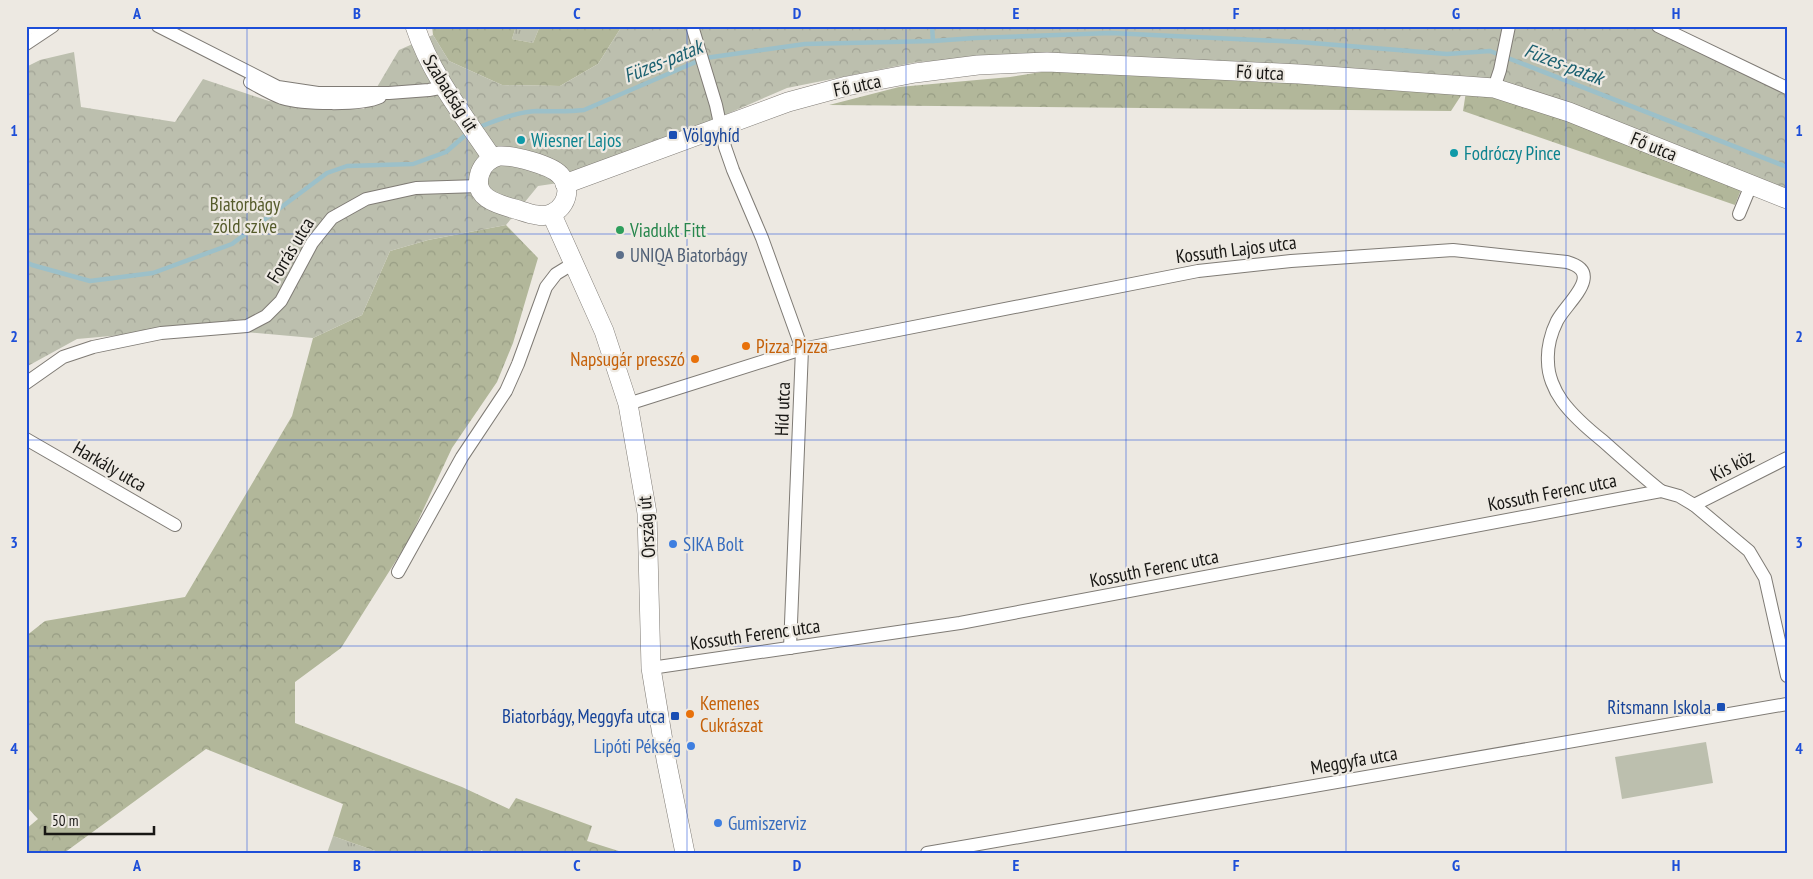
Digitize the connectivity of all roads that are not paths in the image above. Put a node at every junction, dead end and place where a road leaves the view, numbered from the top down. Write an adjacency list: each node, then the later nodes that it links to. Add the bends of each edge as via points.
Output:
1 (33, 26): 8 (street)
2 (53, 26): 9 (street)
3 (158, 26): 10 (street, via 278,87 318,93 389,93)
4 (415, 26): 10 (street, Szabadság út, via 428,60)
5 (692, 26): 13 (street)
6 (1509, 26): 11 (street)
7 (1658, 26): 12 (street)
8 (26, 30)
9 (26, 44)
10 (445, 87): 14 (street, Szabadság út)
11 (1494, 88): 13 (street, Fő utca, via 1057,62 988,64 847,86); 16 (street, Fő utca, via 1569,112)
12 (1787, 88)
13 (720, 126): 15 (street, Fő utca); 22 (street, Híd utca, via 733,170 762,238)
14 (492, 158): 15 (street, via 508,156 549,168 560,175); 17 (street, via 482,168)
15 (565, 184): 20 (street, via 563,204)
16 (1751, 185): 18 (street, Fő utca); 19 (street)
17 (479, 186): 20 (street, via 494,203 538,216); 23 (street, Forrás utca, via 416,188 383,195 366,199 332,218 312,243 281,300 266,316 247,326 160,333 93,346 63,356)
18 (1787, 199)
19 (1739, 214)
20 (552, 215): 21 (street, Ország út)
21 (574, 263): 24 (street, Ország út, via 604,331); 30 (street, via 556,274 546,287 506,391 462,457)
22 (802, 350): 24 (street, Kossuth Lajos utca); 27 (street, Kossuth Lajos utca, via 1198,271 1453,250 1567,262 1576,264 1583,271 1584,279 1557,321 1549,345 1549,376 1561,400 1585,426); 31 (street, Híd utca)
23 (26, 383)
24 (628, 404): 32 (street, Ország út, via 647,513)
25 (26, 438): 29 (street, Harkály utca)
26 (1787, 458): 28 (street, Kis köz)
27 (1661, 491): 28 (street, via 1680,496); 31 (street, Kossuth Ferenc utca, via 969,621)
28 (1694, 505): 33 (street, via 1748,552 1765,578)
29 (175, 525)
30 (398, 572)
31 (790, 648): 32 (street, Kossuth Ferenc utca)
32 (651, 668): 35 (street, Ország út)
33 (1787, 676)
34 (1787, 704): 36 (street, Meggyfa utca)
35 (685, 853)
36 (927, 853)

